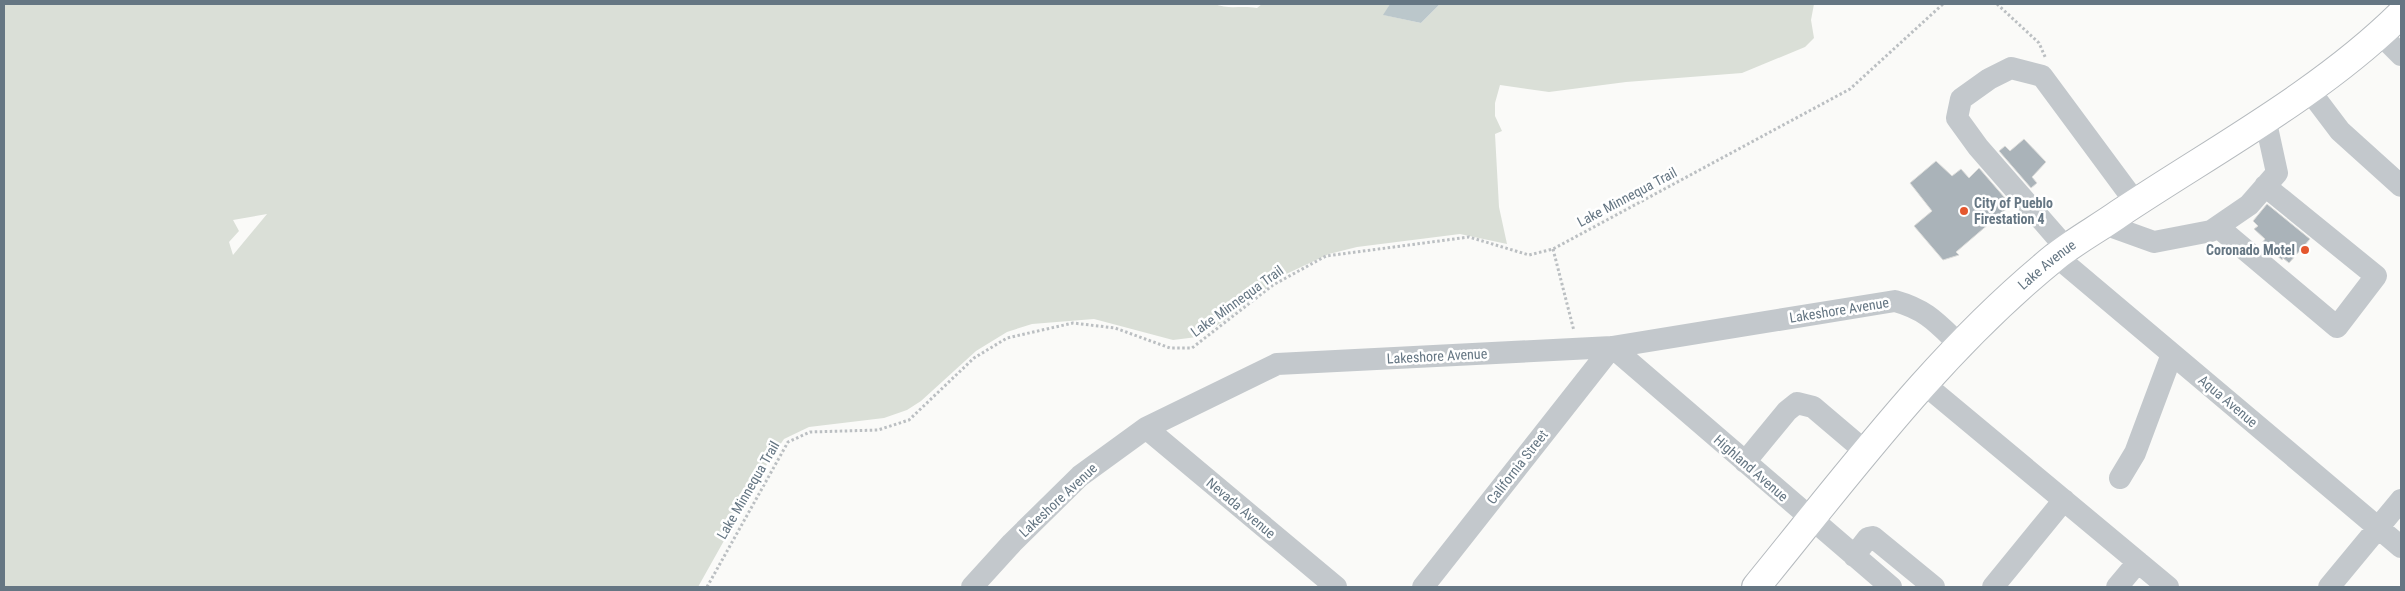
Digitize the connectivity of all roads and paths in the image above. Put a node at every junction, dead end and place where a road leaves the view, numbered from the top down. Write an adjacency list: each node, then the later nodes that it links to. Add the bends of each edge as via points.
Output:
1 (1943, 4): 14 (path, Lake Minnequa Trail, via 1850,89)
2 (1997, 4): 6 (path, via 2038,43 2046,57)
3 (2401, 14): 4 (main road, Lake Avenue)
4 (2380, 34): 5 (street); 7 (main road, Lake Avenue)
5 (2401, 56)
6 (2042, 76): 11 (street); 15 (street, Aqua Avenue, via 2011,68 1961,99 1957,118)
7 (2309, 90): 8 (main road, Lake Avenue); 10 (street, via 2340,131)
8 (2265, 118): 9 (street, via 2277,173); 11 (main road, Lake Avenue)
9 (2265, 186): 13 (street, via 2249,205); 13 (street, via 2376,276 2337,327)
10 (2401, 186)
11 (2136, 203): 12 (main road, Lake Avenue)
12 (2104, 224): 13 (street, via 2154,242); 15 (main road, Lake Avenue)
13 (2218, 227)
14 (1553, 249): 18 (path); 32 (path, Lake Minnequa Trail, via 1529,255 1469,237 1326,256 1273,285 1192,348 1170,348 1115,328 1073,323 1007,338 974,358 909,420 878,430 810,432 788,442)
15 (2061, 252): 16 (main road, Lake Avenue); 19 (street, Aqua Avenue)
16 (1960, 345): 17 (street, Lakeshore Avenue, via 1916,307 1895,301); 20 (main road, Lake Avenue)
17 (1612, 347): 18 (street, Lakeshore Avenue); 23 (street, Highland Avenue); 35 (street, California Street)
18 (1578, 349): 21 (street, Lakeshore Avenue, via 1278,364)
19 (2172, 354): 24 (street, via 2135,453); 28 (street, Aqua Avenue)
20 (1923, 382): 22 (main road, Lake Avenue); 25 (street)
21 (1146, 428): 33 (street, Lakeshore Avenue, via 1080,476 1012,542); 34 (street, Nevada Avenue)
22 (1866, 452): 23 (street, via 1812,407 1797,403); 27 (main road, Lake Avenue)
23 (1745, 462): 27 (street, Highland Avenue)
24 (2120, 478)
25 (2064, 500): 31 (street); 39 (street)
26 (2401, 500): 28 (street)
27 (1812, 520): 30 (street, Highland Avenue); 36 (main road, Lake Avenue)
28 (2378, 527): 29 (street, Aqua Avenue); 42 (street)
29 (2401, 547)
30 (1854, 556): 37 (street, Highland Avenue); 38 (street, via 1868,538 1873,537)
31 (2138, 562): 40 (street); 41 (street)
32 (707, 587)
33 (972, 587)
34 (1336, 587)
35 (1423, 587)
36 (1756, 587)
37 (1891, 587)
38 (1934, 587)
39 (1993, 587)
40 (2117, 587)
41 (2168, 587)
42 (2329, 587)

